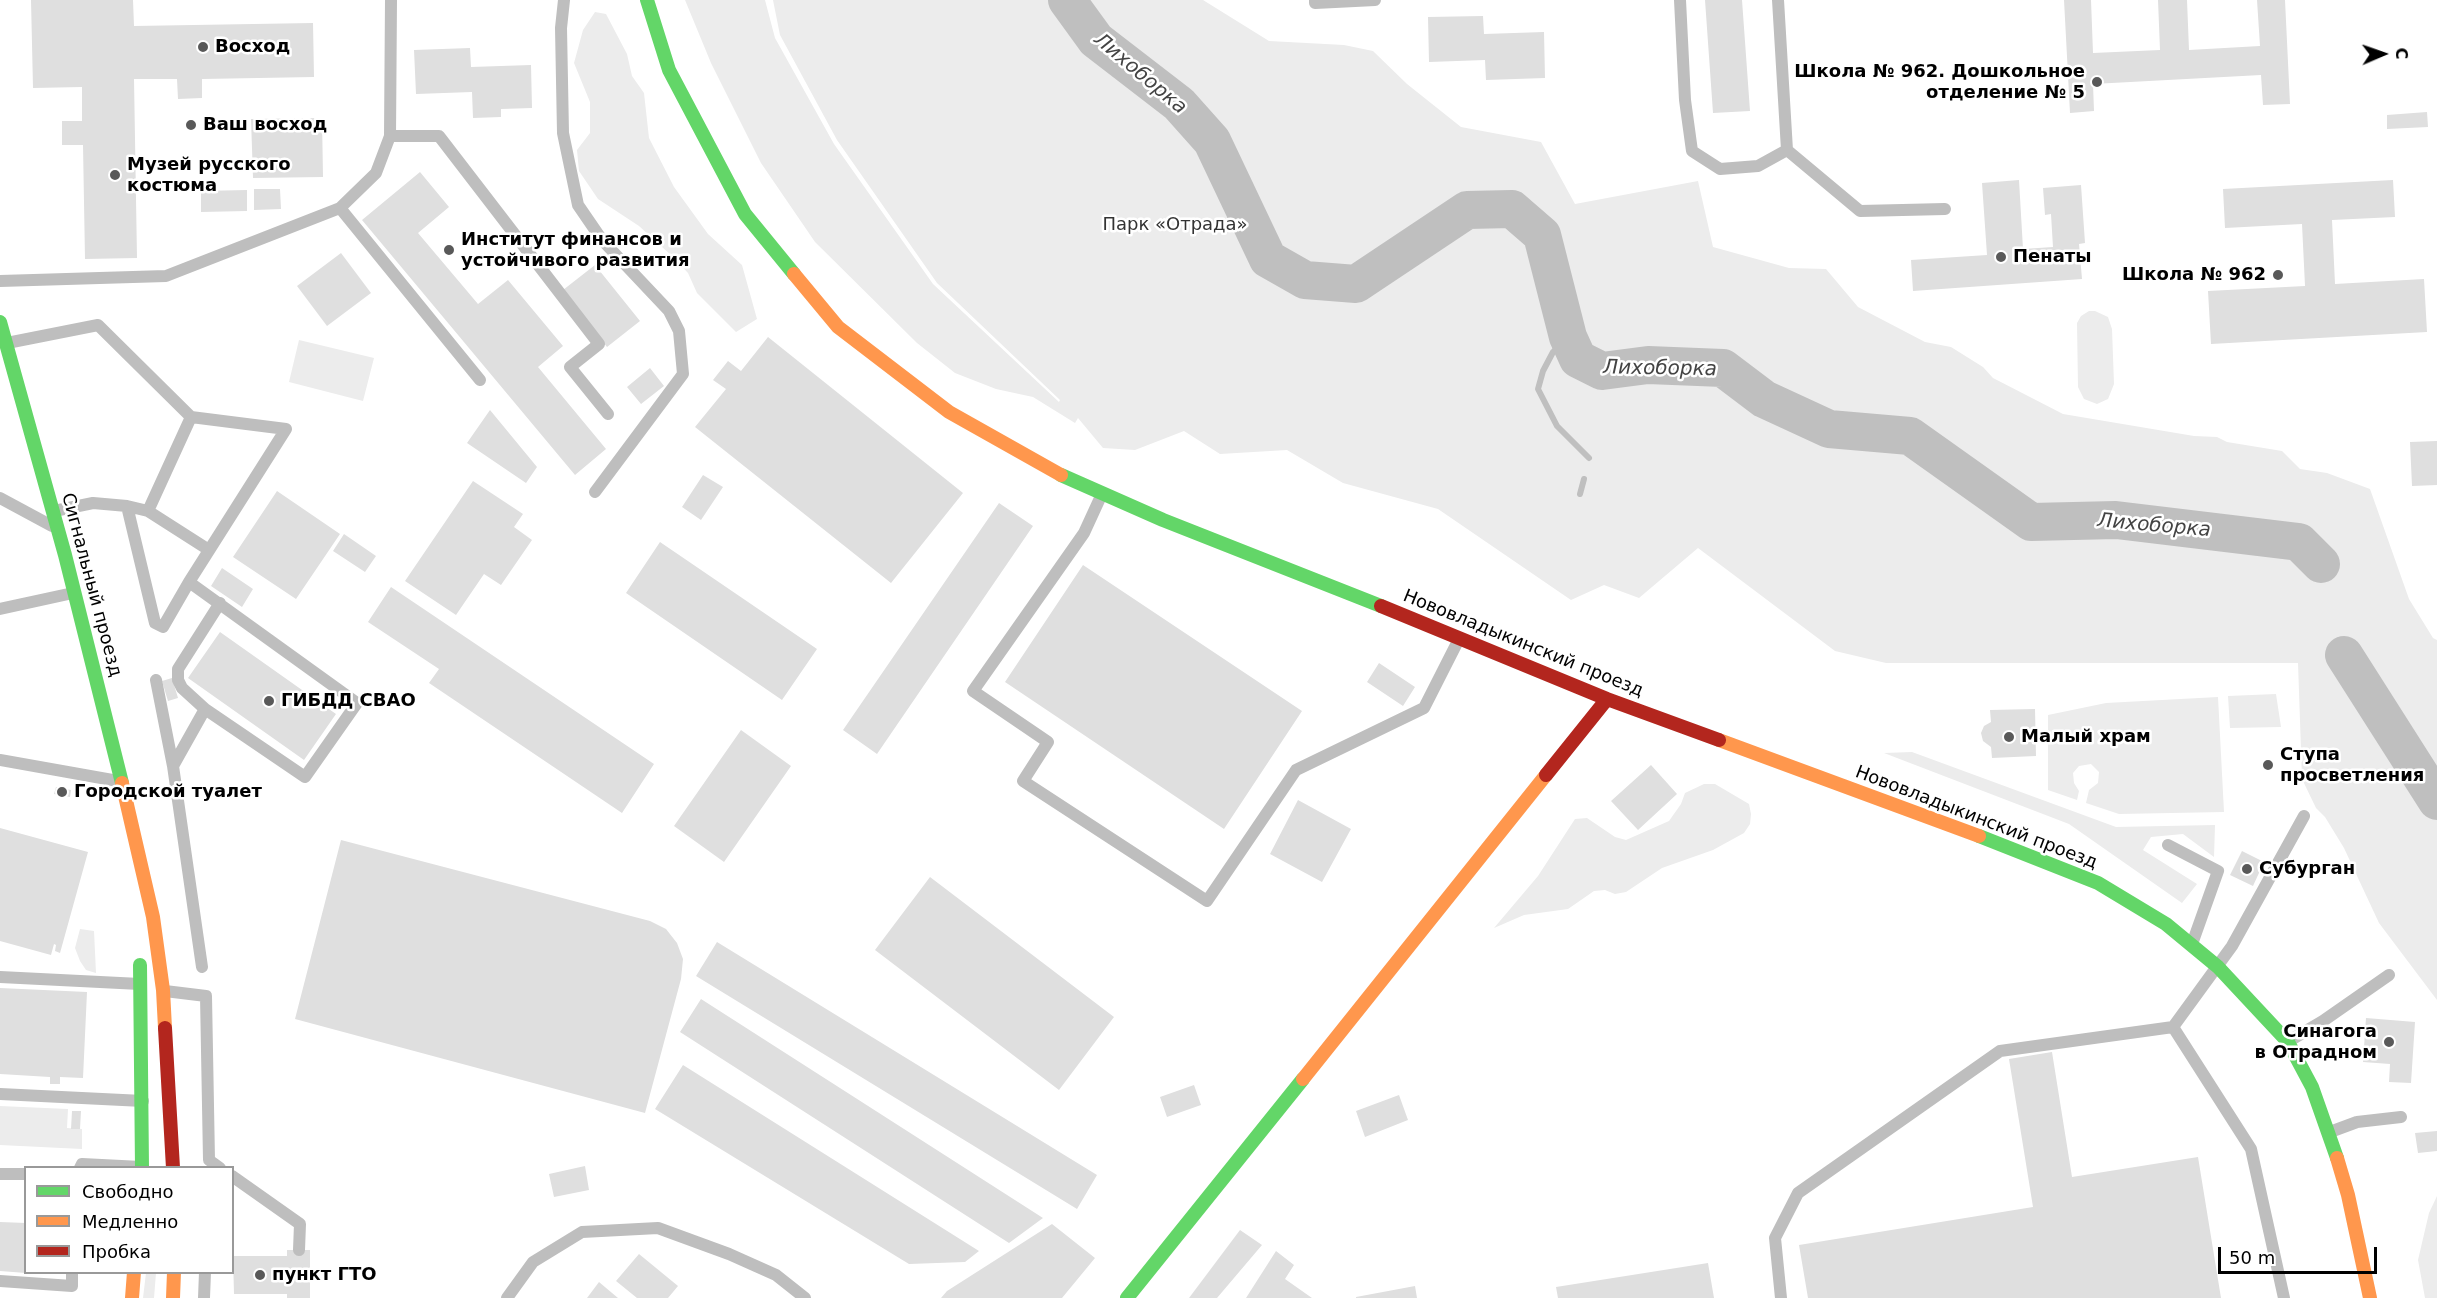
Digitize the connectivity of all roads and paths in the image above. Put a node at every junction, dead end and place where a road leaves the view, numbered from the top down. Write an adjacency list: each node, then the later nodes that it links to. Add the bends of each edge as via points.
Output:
1 (391, 0): 8 (lane)
2 (564, 0): 18 (lane, via 563,133 578,205 602,240 669,311 679,332 683,374)
3 (647, 0): 19 (street, Нововладыкинский проезд, via 669,70 745,214 838,327 949,412 1051,471)
4 (1315, 0): 5 (lane)
5 (1375, 0)
6 (1680, 0): 9 (lane, via 1692,151 1720,169 1758,166)
7 (1778, 0): 9 (lane)
8 (390, 136): 10 (lane, via 376,173); 16 (lane, via 439,136 598,344 570,367)
9 (1787, 150): 11 (lane, via 1860,211)
10 (340, 208): 12 (lane, via 166,276); 15 (lane)
11 (1945, 209)
12 (0, 282)
13 (0, 322): 14 (street, Сигнальный проезд)
14 (6, 344): 17 (lane, via 98,325); 23 (street, Сигнальный проезд)
15 (480, 380)
16 (608, 414)
17 (191, 417): 22 (lane); 25 (lane, via 286,429)
18 (594, 492)
19 (1102, 494): 30 (street, Нововладыкинский проезд); 30 (lane, via 1084,532 973,691 1048,742 1023,781 1207,901 1296,770 1424,708)
20 (0, 498): 24 (lane)
21 (127, 506): 22 (lane); 23 (lane, via 93,503); 26 (lane, via 155,623 163,627)
22 (148, 511): 25 (lane)
23 (53, 512): 24 (street, Сигнальный проезд)
24 (58, 529): 27 (street, Сигнальный проезд)
25 (209, 550): 26 (lane)
26 (189, 582): 28 (lane)
27 (74, 592): 29 (lane); 36 (street, Сигнальный проезд)
28 (220, 603): 33 (lane, via 178,669 182,688); 33 (lane, via 357,703 304,777)
29 (0, 609)
30 (1460, 638): 32 (street, Нововладыкинский проезд)
31 (156, 680): 35 (lane)
32 (1607, 699): 41 (street, Нововладыкинский проезд, via 2098,883 2166,924); 74 (street)
33 (205, 708): 35 (lane)
34 (0, 760): 36 (lane)
35 (173, 766): 43 (lane)
36 (122, 782): 39 (street, Сигнальный проезд)
37 (2304, 816): 44 (lane)
38 (2168, 845): 41 (lane, via 2218,871)
39 (140, 859): 40 (street, Сигнальный проезд); 48 (street, Сигнальный проезд)
40 (141, 932)
41 (2192, 946): 44 (street, Нововладыкинский проезд)
42 (141, 953): 47 (street)
43 (202, 967)
44 (2218, 967): 49 (lane); 50 (street, Нововладыкинский проезд)
45 (2389, 975): 50 (lane)
46 (0, 977): 47 (lane)
47 (140, 984): 52 (street)
48 (163, 990): 55 (lane, via 206,996); 59 (street, Сигнальный проезд)
49 (2172, 1027): 75 (lane, via 2000,1051 1798,1193 1775,1238); 76 (lane, via 2251,1149)
50 (2288, 1042): 54 (street, Нововладыкинский проезд, via 2312,1087)
51 (0, 1094): 52 (lane)
52 (144, 1101): 58 (street)
53 (2401, 1117): 54 (lane, via 2357,1122)
54 (2329, 1132): 77 (street, Нововладыкинский проезд, via 2348,1196)
55 (209, 1164)
56 (81, 1166): 57 (lane)
57 (122, 1166)
58 (142, 1166)
59 (173, 1166)
60 (0, 1174): 61 (lane)
61 (24, 1174)
62 (234, 1177): 63 (lane, via 300,1224)
63 (299, 1250)
64 (72, 1274): 68 (lane, via 72,1286)
65 (134, 1274): 69 (street)
66 (174, 1274): 70 (street)
67 (205, 1274): 71 (lane)
68 (0, 1281)
69 (132, 1298)
70 (172, 1298)
71 (204, 1298)
72 (507, 1298): 73 (lane, via 533,1262 582,1232 658,1228 776,1275)
73 (805, 1298)
74 (1127, 1298)
75 (1781, 1298)
76 (2284, 1298)
77 (2370, 1298)

